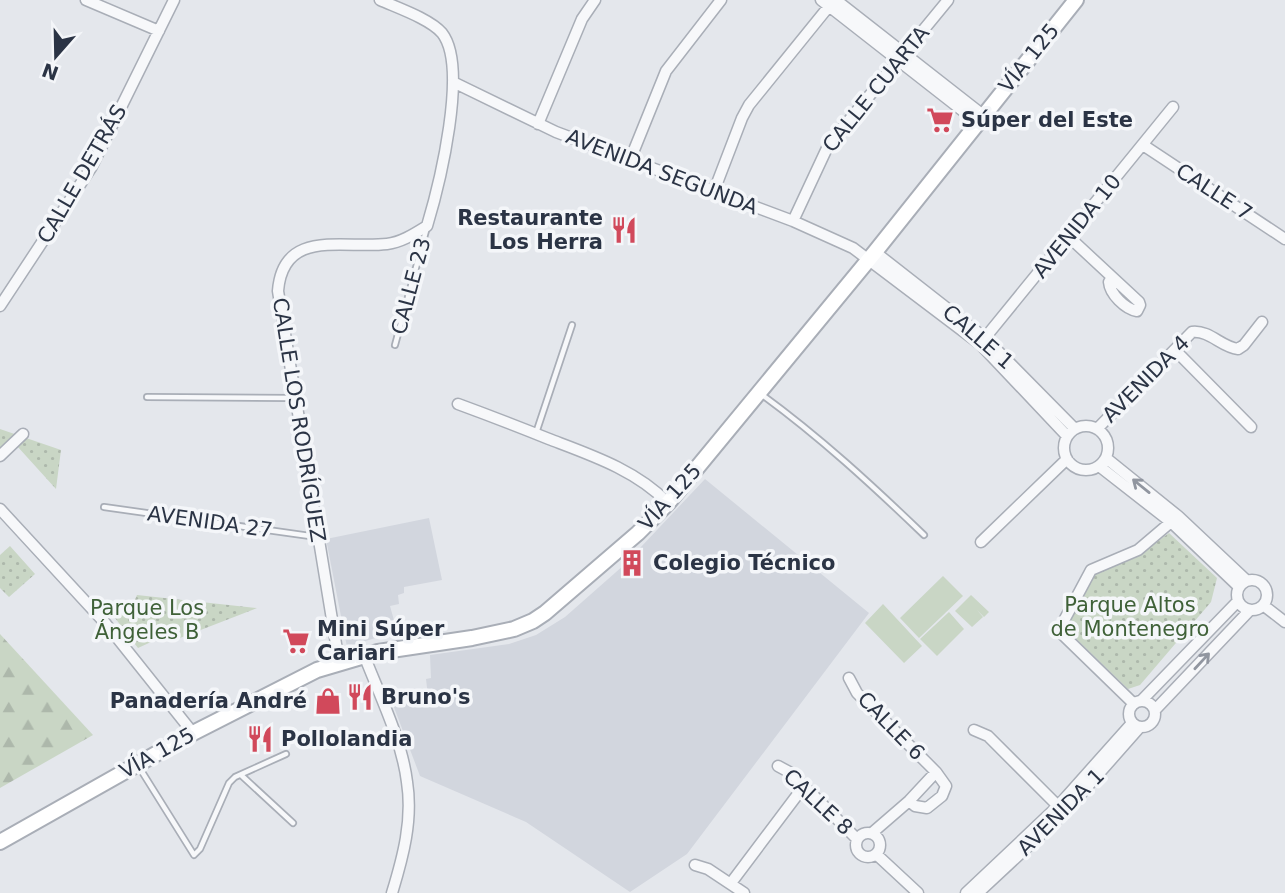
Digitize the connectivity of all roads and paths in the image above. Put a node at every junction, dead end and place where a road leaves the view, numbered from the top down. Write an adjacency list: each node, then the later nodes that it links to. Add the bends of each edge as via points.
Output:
1 (86, 0): 9 (street)
2 (174, 0): 9 (street, CALLE DETRÁS)
3 (380, 0): 11 (street, via 441,32 450,47)
4 (595, 0): 14 (street, via 582,19)
5 (721, 0): 16 (street, via 666,71)
6 (948, 0): 10 (street, CALLE CUARTA)
7 (1076, 0): 13 (main road, VÍA 125)
8 (830, 2): 10 (street); 17 (street, via 749,105)
9 (159, 31): 24 (street, CALLE DETRÁS, via 91,168)
10 (902, 58): 13 (street); 18 (street, CALLE CUARTA, via 822,155)
11 (454, 83): 14 (street, AVENIDA SEGUNDA); 19 (street)
12 (1173, 107): 15 (street, AVENIDA 10)
13 (980, 118): 22 (main road, VÍA 125)
14 (538, 124): 16 (street, AVENIDA SEGUNDA)
15 (1143, 145): 20 (street, AVENIDA 10); 21 (street, CALLE 7)
16 (630, 160): 17 (street, AVENIDA SEGUNDA)
17 (713, 191): 18 (street, AVENIDA SEGUNDA)
18 (793, 221): 22 (street, AVENIDA SEGUNDA)
19 (427, 226): 28 (lane, CALLE 23); 32 (street, CALLE LOS RODRÍGUEZ, via 407,239 387,244 299,250 285,263 278,291)
20 (1069, 237): 23 (street); 27 (street, AVENIDA 10)
21 (1285, 239)
22 (872, 256): 27 (street, CALLE 1); 30 (main road, VÍA 125)
23 (1112, 278)
24 (0, 306)
25 (1262, 322): 29 (street, AVENIDA 4, via 1238,349 1228,348 1202,331 1192,332)
26 (572, 325): 37 (lane)
27 (982, 341): 36 (street, CALLE 1)
28 (395, 345)
29 (1175, 350): 34 (street); 35 (street, AVENIDA 4)
30 (760, 394): 42 (main road, VÍA 125); 46 (lane, via 854,468)
31 (147, 397): 32 (lane)
32 (294, 398): 47 (street, CALLE LOS RODRÍGUEZ)
33 (458, 404): 37 (street)
34 (1251, 427)
35 (1097, 429): 36 (street, via 1086,426); 41 (street, via 1108,445)
36 (1071, 432): 40 (street, via 1064,447)
37 (536, 433): 42 (street, via 615,466)
38 (23, 434): 39 (street)
39 (0, 456)
40 (1067, 459): 41 (street, via 1085,470); 48 (street)
41 (1103, 462): 45 (street)
42 (668, 503): 54 (main road, VÍA 125, via 639,533 533,621 472,638)
43 (104, 507): 47 (lane, AVENIDA 27)
44 (0, 509): 61 (street, via 106,624)
45 (1175, 520): 49 (street); 57 (street, via 1138,550 1091,570 1060,628)
46 (924, 536)
47 (317, 537): 55 (street, CALLE LOS RODRÍGUEZ)
48 (981, 542)
49 (1242, 584): 50 (street); 51 (street, via 1256,580 1264,586 1267,596)
50 (1238, 601): 52 (street); 57 (street)
51 (1263, 605): 52 (street); 53 (street)
52 (1250, 610): 58 (street, one-way to 52)
53 (1285, 622)
54 (365, 655): 55 (main road, VÍA 125); 77 (street, via 408,784 407,834)
55 (339, 662): 61 (main road, VÍA 125)
56 (849, 678): 65 (street, CALLE 6, via 857,694)
57 (1137, 702): 58 (street, via 1150,703); 59 (street, via 1129,711)
58 (1155, 710): 59 (street, via 1152,723)
59 (1136, 725): 69 (street, AVENIDA 1)
60 (974, 730): 69 (street, via 988,736)
61 (193, 733): 63 (main road, VÍA 125)
62 (286, 754): 66 (lane)
63 (137, 764): 66 (lane, via 194,855 229,783); 73 (main road, VÍA 125)
64 (778, 766): 67 (street, CALLE 8)
65 (936, 772): 68 (street); 68 (street, via 946,786 942,796 927,808)
66 (241, 775): 70 (lane)
67 (804, 786): 72 (street, CALLE 8); 76 (street)
68 (909, 802): 71 (street)
69 (1062, 809): 80 (street); 81 (street, AVENIDA 1)
70 (293, 823)
71 (872, 833): 72 (street); 74 (street, via 880,842)
72 (857, 838): 74 (street, via 859,854)
73 (0, 842)
74 (876, 855): 79 (street)
75 (695, 865): 76 (street)
76 (731, 883): 78 (street)
77 (391, 893)
78 (744, 893)
79 (918, 893)
80 (966, 893)
81 (978, 893)

